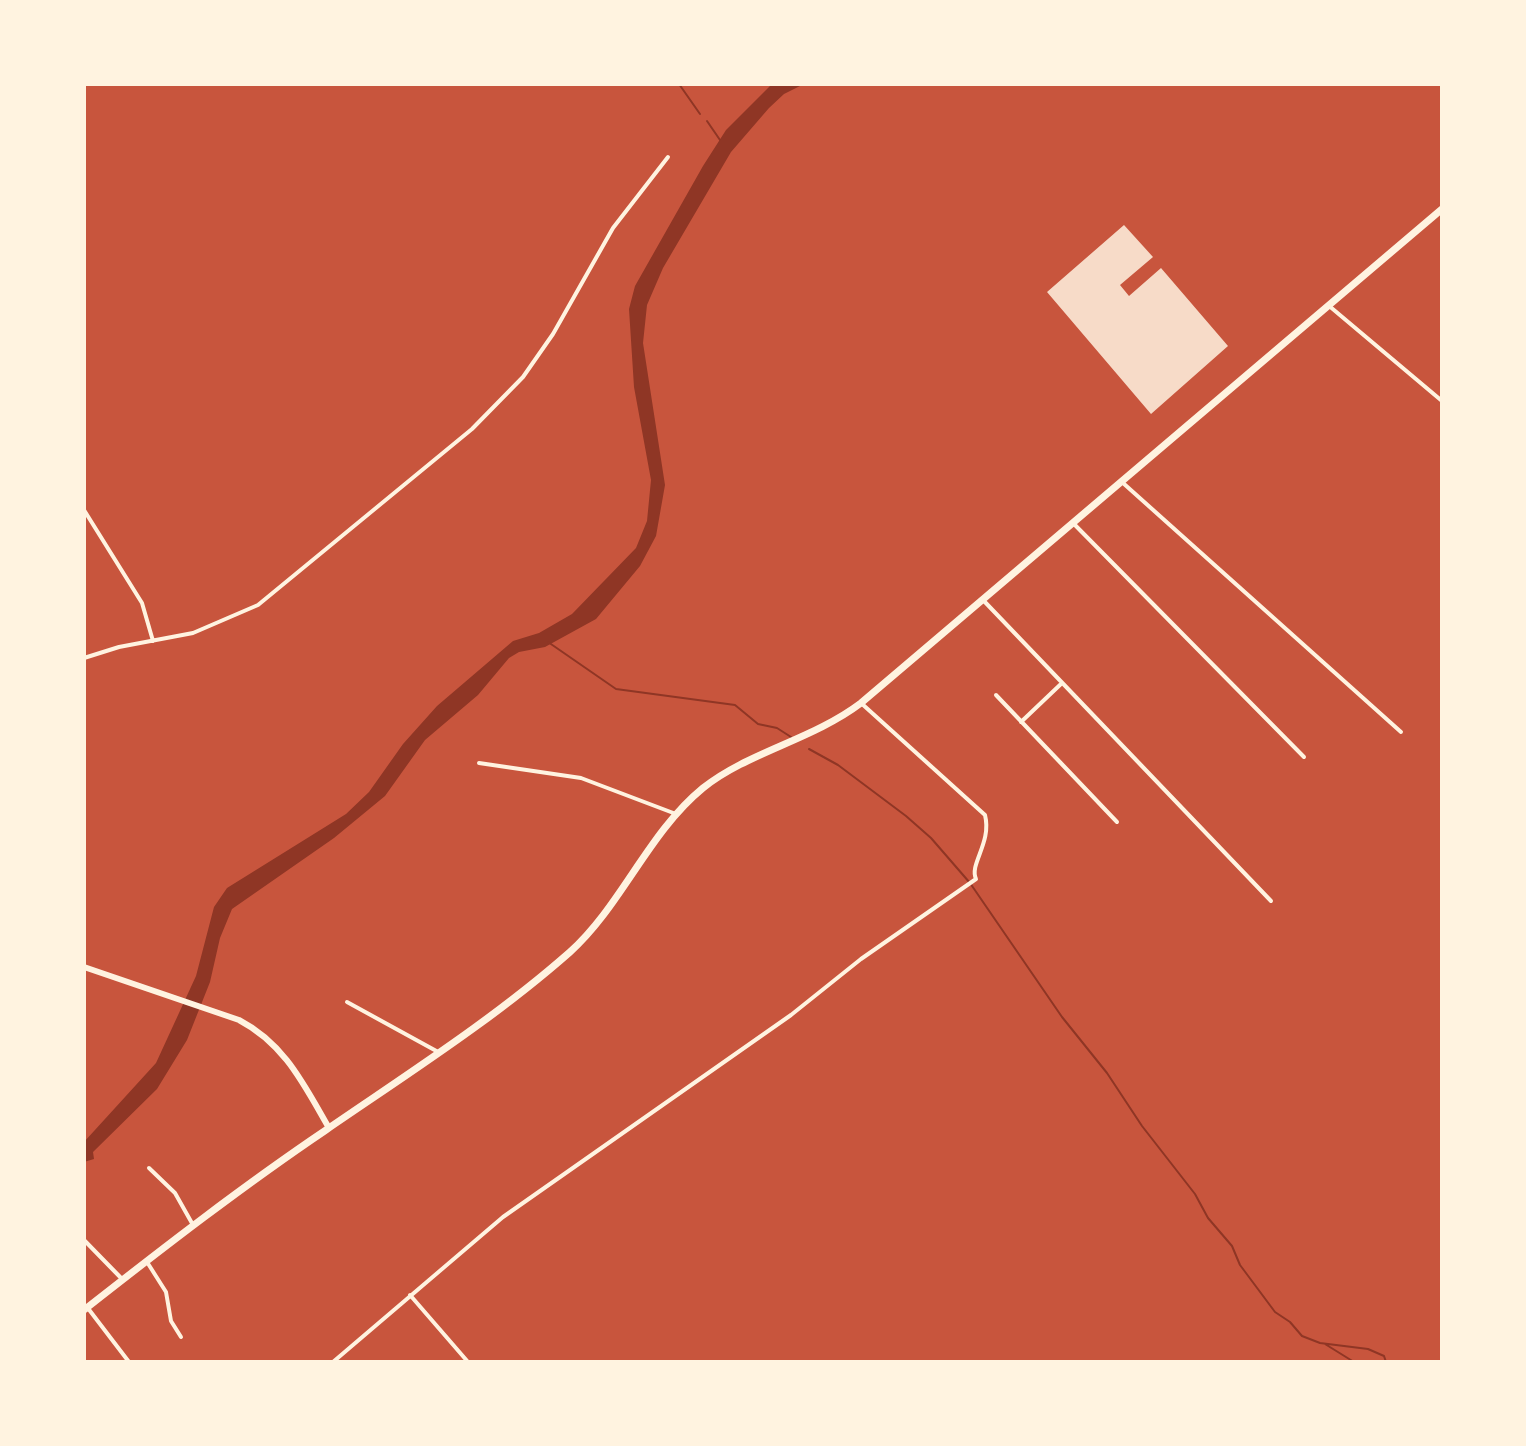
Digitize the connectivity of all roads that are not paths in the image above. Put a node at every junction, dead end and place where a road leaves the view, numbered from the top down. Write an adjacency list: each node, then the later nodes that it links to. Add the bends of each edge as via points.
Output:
1 (668, 157): 9 (street, via 613,228 523,377 490,413 295,577 238,617)
2 (1442, 209): 3 (main road)
3 (1328, 305): 4 (street); 5 (main road)
4 (1442, 401)
5 (1120, 481): 7 (main road); 15 (street)
6 (84, 510): 9 (street, via 142,603)
7 (1073, 523): 8 (main road); 16 (street)
8 (983, 600): 11 (street); 13 (main road)
9 (153, 642): 10 (street)
10 (84, 658)
11 (1062, 683): 14 (street); 20 (street)
12 (996, 695): 14 (street)
13 (861, 703): 18 (main road, via 809,736 719,777); 30 (street, via 985,815 988,832 974,866 975,880 512,1210)
14 (1021, 722): 19 (street)
15 (1401, 732)
16 (1304, 757)
17 (479, 763): 18 (street, via 581,778)
18 (676, 814): 23 (main road, via 569,952)
19 (1117, 822)
20 (1271, 901)
21 (84, 967): 24 (main road, via 249,1025 273,1044 310,1090)
22 (347, 1002): 23 (street)
23 (441, 1053): 24 (main road)
24 (329, 1128): 26 (main road)
25 (149, 1168): 26 (street, via 175,1193)
26 (195, 1227): 28 (main road)
27 (84, 1240): 29 (street)
28 (147, 1262): 29 (main road); 32 (street, via 166,1292 171,1321)
29 (123, 1280): 31 (main road)
30 (410, 1295): 34 (street); 35 (street)
31 (86, 1309): 33 (street)
32 (181, 1337)
33 (129, 1362)
34 (333, 1362)
35 (468, 1362)

